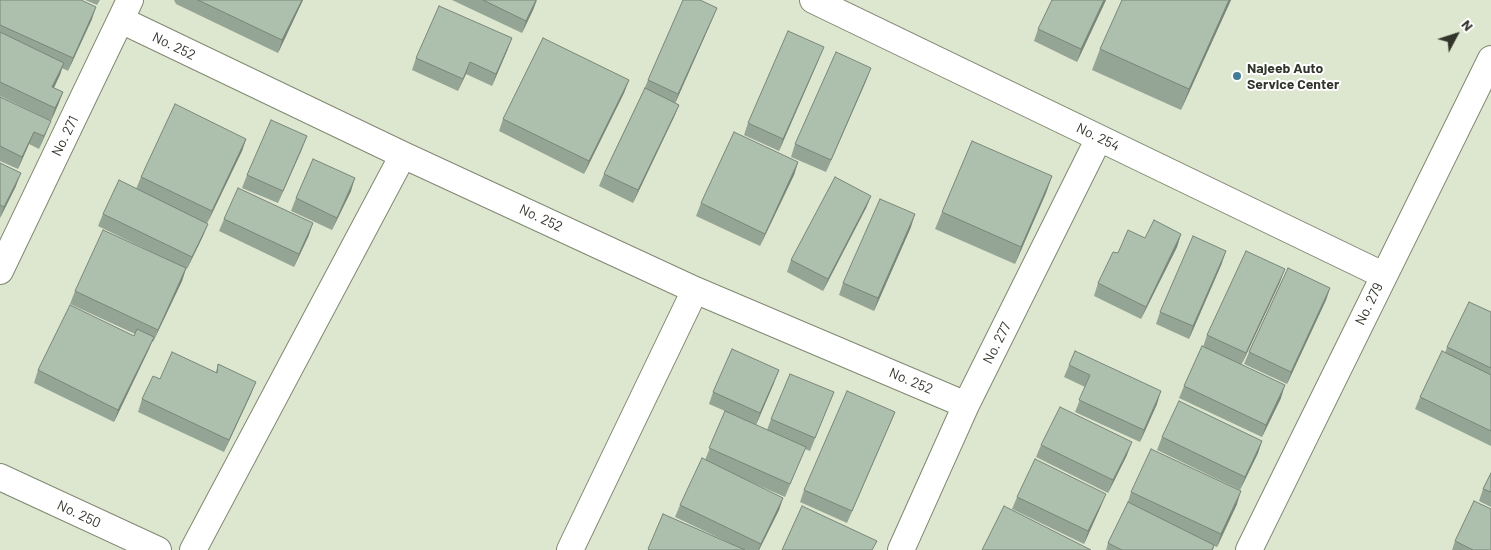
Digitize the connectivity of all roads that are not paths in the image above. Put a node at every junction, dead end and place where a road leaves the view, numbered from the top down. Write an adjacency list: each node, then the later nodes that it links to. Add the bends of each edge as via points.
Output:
1 (813, 0): 4 (street, No. 254)
2 (126, 10): 5 (street, No. 252); 6 (street, No. 271)
3 (1491, 59): 7 (street, No. 279)
4 (1100, 138): 7 (street, No. 254); 9 (street, No. 277)
5 (403, 155): 8 (street, No. 252); 12 (street)
6 (0, 271)
7 (1383, 275): 15 (street, No. 279)
8 (695, 290): 9 (street, No. 252); 13 (street)
9 (966, 404): 14 (street, No. 277)
10 (0, 477): 11 (street, No. 250)
11 (158, 550)
12 (193, 550)
13 (570, 550)
14 (901, 550)
15 (1248, 550)

